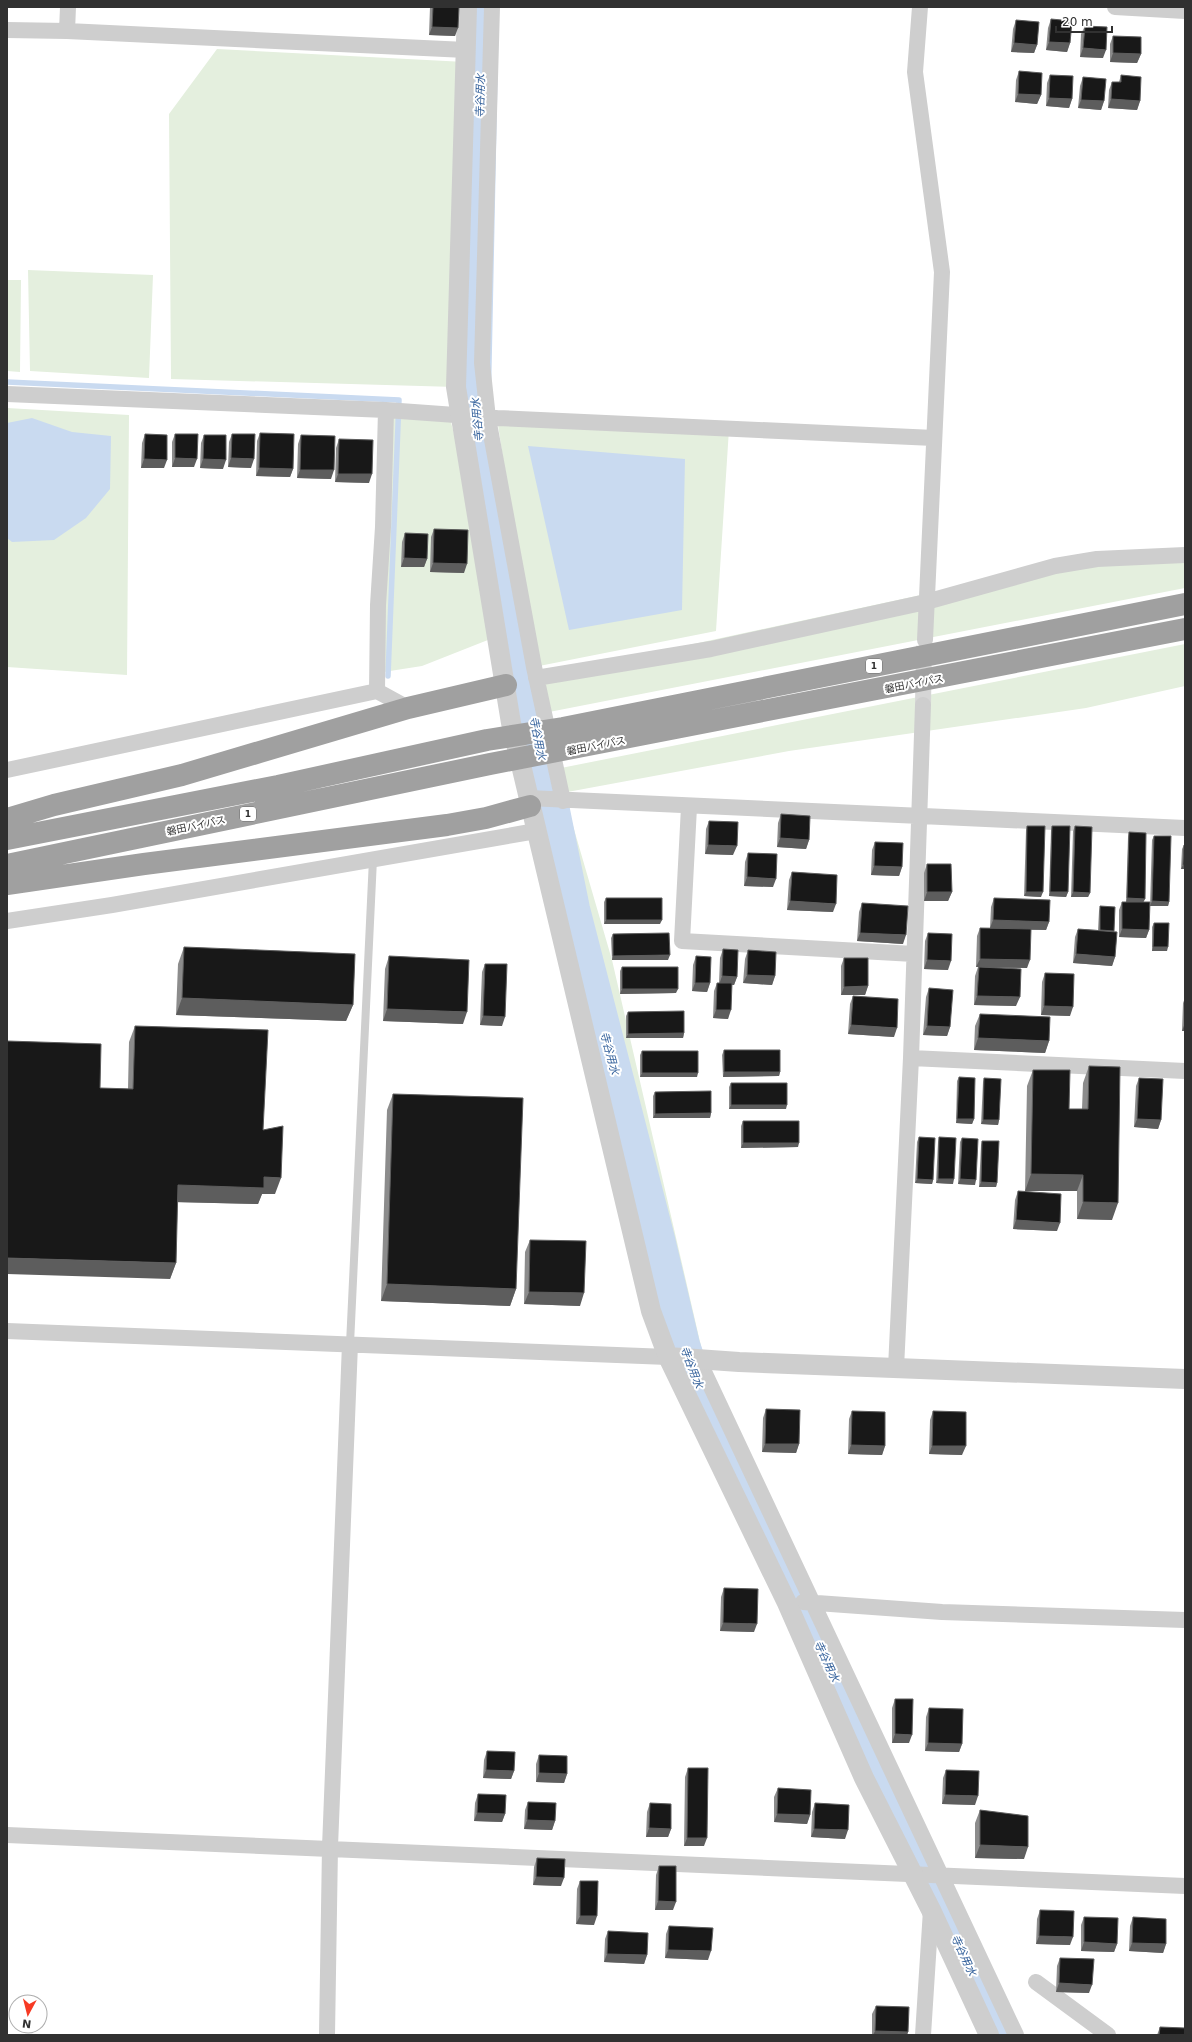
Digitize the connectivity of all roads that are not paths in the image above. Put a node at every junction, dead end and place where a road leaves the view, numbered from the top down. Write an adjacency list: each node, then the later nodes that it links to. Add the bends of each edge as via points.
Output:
1 (68, 7): 8 (street)
2 (467, 7): 9 (street)
3 (492, 7): 12 (street, via 482,363)
4 (920, 7): 13 (street, via 915,72 942,272)
5 (1115, 7): 6 (street)
6 (1185, 11)
7 (7, 30): 8 (street)
8 (67, 31): 9 (street)
9 (466, 50): 12 (street, via 456,387)
10 (7, 394): 11 (street)
11 (387, 410): 12 (street); 21 (street, via 378,605)
12 (475, 417): 13 (street); 19 (street); 20 (street)
13 (934, 438): 15 (street)
14 (1185, 555): 15 (street, via 1097,559 1055,566)
15 (926, 602): 18 (street); 19 (street, via 711,649)
16 (1185, 604): 32 (highway, 1, via 562,728 487,740 278,786)
17 (1185, 629): 34 (highway, 磐田バイパス / 1, via 490,764)
18 (925, 640)
19 (536, 678): 25 (street)
20 (506, 685): 23 (highway); 26 (street, via 511,723)
21 (377, 691): 23 (street); 24 (street)
22 (923, 705): 28 (street)
23 (408, 708): 29 (highway, via 182,775 54,805)
24 (7, 770)
25 (560, 800): 26 (street); 27 (street)
26 (533, 801): 31 (street); 35 (highway, via 486,818 447,825)
27 (689, 807): 28 (street); 37 (street, via 682,941)
28 (920, 817): 30 (street); 37 (street)
29 (7, 819)
30 (1185, 828)
31 (536, 831): 33 (street); 42 (street, via 651,1311)
32 (7, 839)
33 (373, 859): 36 (street); 41 (lane)
34 (7, 865)
35 (7, 884)
36 (7, 921)
37 (914, 954): 38 (street)
38 (911, 1058): 39 (street); 43 (street)
39 (1185, 1071)
40 (7, 1331): 41 (street)
41 (350, 1344): 42 (street); 49 (street)
42 (685, 1358): 43 (street); 45 (street); 46 (street)
43 (896, 1368): 44 (street)
44 (1185, 1380)
45 (810, 1602): 46 (street); 47 (street, via 942,1612); 51 (street)
46 (789, 1603): 50 (street, via 864,1778)
47 (1185, 1620)
48 (7, 1835): 49 (street)
49 (330, 1847): 50 (street); 55 (street)
50 (913, 1875): 51 (street); 53 (street)
51 (941, 1877): 52 (street); 58 (street)
52 (1185, 1886)
53 (931, 1910): 56 (street); 57 (street)
54 (1036, 1982): 59 (street)
55 (327, 2035)
56 (923, 2035)
57 (989, 2035)
58 (1016, 2035)
59 (1108, 2035)

